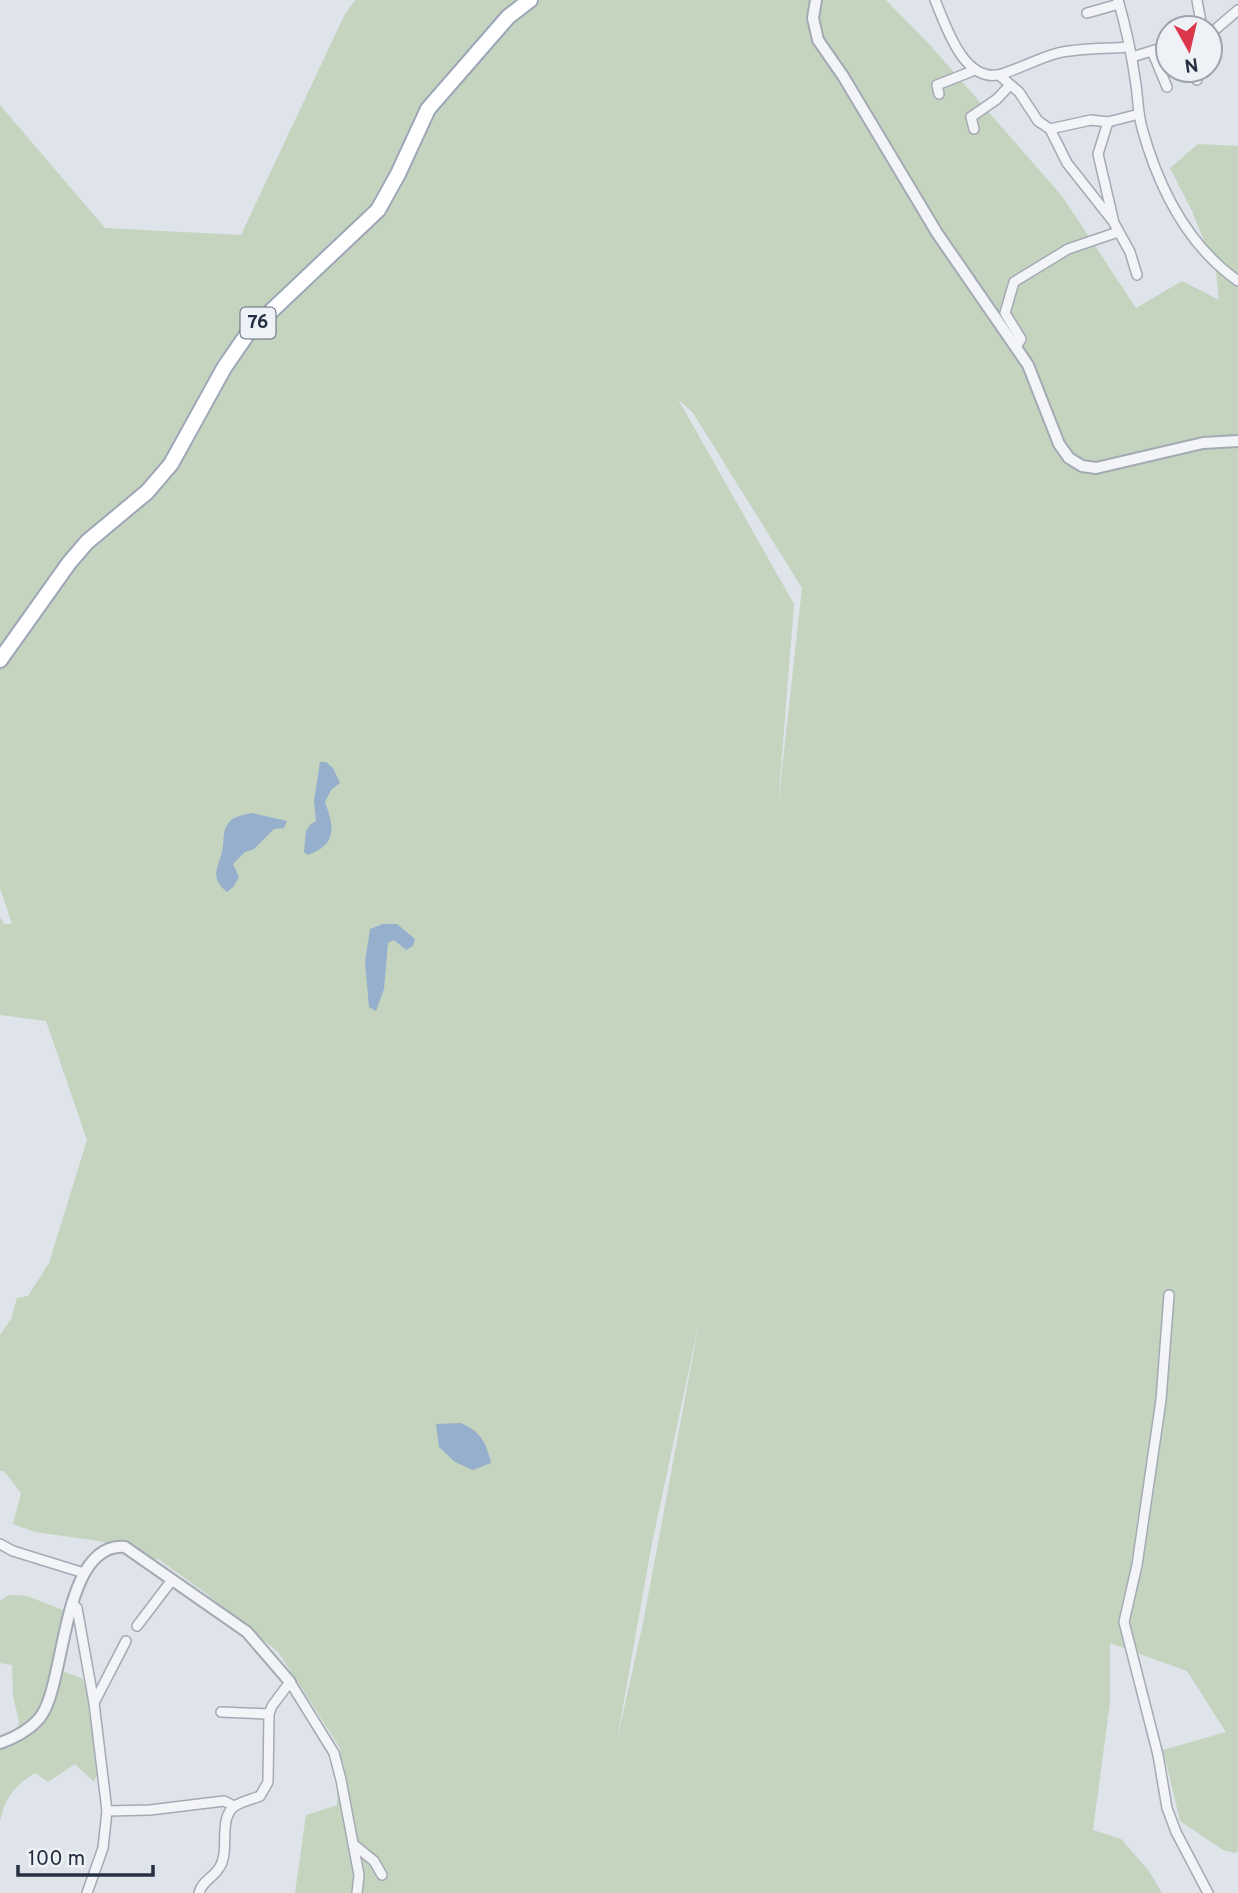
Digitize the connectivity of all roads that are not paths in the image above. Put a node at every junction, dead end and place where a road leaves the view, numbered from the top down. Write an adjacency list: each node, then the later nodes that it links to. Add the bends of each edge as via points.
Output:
1 (530, 0): 24 (main road, 76, via 508,17 428,109 378,210 248,333 172,464 147,492 87,542)
2 (816, 0): 22 (street, via 813,18 818,40 937,233)
3 (935, 0): 10 (street, via 957,50)
4 (1118, 2): 6 (street); 9 (street)
5 (1238, 10): 7 (street)
6 (1087, 13)
7 (1224, 22)
8 (1153, 51): 9 (street); 13 (street)
9 (1130, 52): 11 (street, via 1059,53); 15 (street)
10 (975, 69): 11 (street); 14 (street, via 937,85)
11 (999, 75): 12 (street)
12 (1009, 86): 17 (street, via 971,117); 18 (street, via 1038,121)
13 (1167, 87)
14 (939, 93)
15 (1139, 114): 16 (street); 21 (street, via 1178,215 1207,253)
16 (1108, 122): 18 (street, via 1091,120); 19 (street, via 1098,154)
17 (974, 129)
18 (1051, 129): 19 (street, via 1067,163)
19 (1116, 227): 20 (street); 22 (street, via 1014,282 1005,313 1020,339)
20 (1137, 275)
21 (1238, 281)
22 (1016, 347): 23 (street, via 1028,365 1059,444 1082,466 1111,466 1203,443)
23 (1238, 441)
24 (0, 660)
25 (1169, 1295): 44 (street, via 1161,1401 1124,1622 1167,1808)
26 (0, 1544): 27 (street)
27 (84, 1573): 28 (street, via 105,1549 114,1546 125,1547); 29 (street)
28 (172, 1580): 30 (street); 32 (street, via 247,1632)
29 (72, 1603): 33 (street, via 77,1608); 36 (street, via 54,1689 42,1715)
30 (136, 1626)
31 (126, 1641): 33 (street)
32 (290, 1682): 35 (street); 39 (street, via 334,1753)
33 (94, 1703): 38 (street)
34 (221, 1712): 35 (street)
35 (270, 1714): 37 (street, via 268,1782 260,1796)
36 (0, 1743)
37 (234, 1806): 38 (street, via 224,1801); 42 (street, via 227,1820 220,1867)
38 (107, 1811): 41 (street, via 103,1848)
39 (353, 1844): 40 (street); 43 (street)
40 (382, 1875)
41 (87, 1893)
42 (199, 1893)
43 (357, 1893)
44 (1208, 1893)

